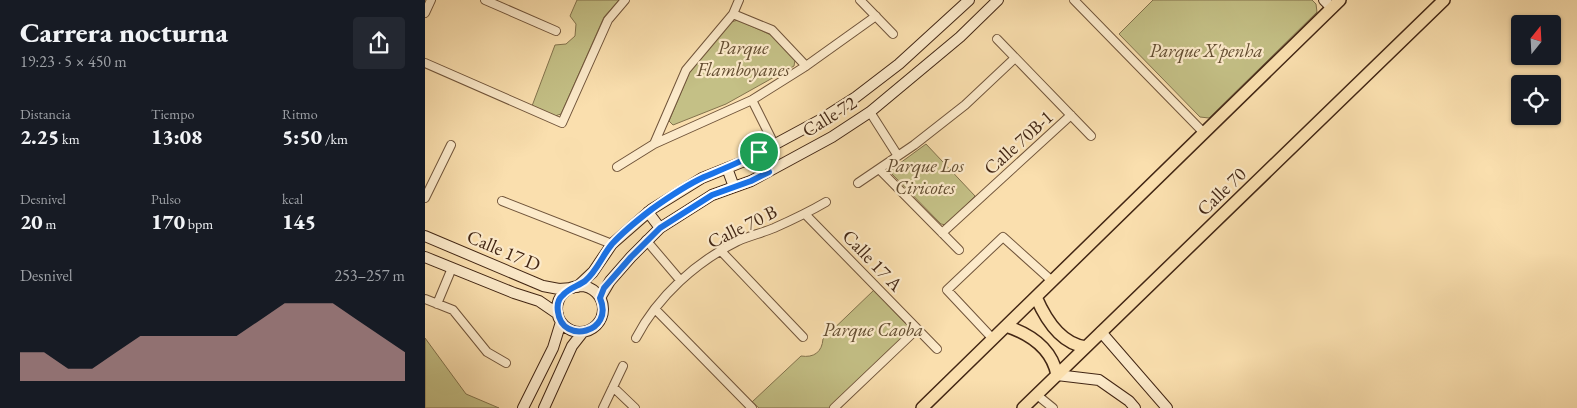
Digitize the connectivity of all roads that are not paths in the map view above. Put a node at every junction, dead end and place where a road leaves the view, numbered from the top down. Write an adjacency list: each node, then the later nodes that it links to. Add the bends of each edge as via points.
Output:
1 (431, 0): 11 (street)
2 (485, 0): 14 (street)
3 (625, 0): 18 (street, via 608,20 562,123)
4 (739, 0): 12 (street)
5 (860, 0): 13 (street)
6 (969, 0): 19 (main road, Calle 72)
7 (998, 0): 21 (main road, Calle 72, via 960,37)
8 (1074, 0): 25 (street)
9 (1444, 0): 64 (main road, Calle 70)
10 (1332, 3): 25 (main road)
11 (425, 12)
12 (733, 14): 20 (street, via 772,30); 28 (street, via 686,70)
13 (876, 16): 15 (street); 20 (street)
14 (556, 31)
15 (893, 34)
16 (997, 39): 17 (street)
17 (1015, 58): 24 (street); 31 (street, via 965,105)
18 (425, 63)
19 (899, 64): 21 (main road, via 907,70); 29 (main road, Calle 72, via 827,116)
20 (806, 66): 22 (street)
21 (907, 80): 23 (main road, Calle 72)
22 (752, 100): 28 (street); 29 (street)
23 (870, 112): 31 (street); 35 (main road, Calle 72)
24 (1071, 115): 26 (street); 44 (street, Calle 70B-1)
25 (1204, 133): 53 (main road)
26 (1091, 136)
27 (451, 144): 38 (street)
28 (654, 144): 32 (street)
29 (774, 144): 30 (main road, Calle 72)
30 (759, 152): 33 (main road, Calle 72); 35 (main road)
31 (898, 156): 34 (street)
32 (617, 167)
33 (727, 168): 37 (main road); 41 (main road, Calle 72, via 702,178)
34 (879, 169): 36 (street); 44 (street)
35 (769, 172): 37 (main road, Calle 72)
36 (858, 183)
37 (734, 187): 43 (main road, Calle 72, via 712,195)
38 (425, 198)
39 (502, 201): 47 (street)
40 (825, 202): 42 (street, Calle 70 B)
41 (648, 212): 43 (main road); 47 (main road, Calle 72)
42 (805, 214): 49 (street, Calle 70 B); 62 (street, Calle 17 A)
43 (660, 228): 46 (main road, Calle 72)
44 (942, 233): 48 (street)
45 (425, 236): 54 (main road, Calle 17 D, via 543,286 559,290)
46 (646, 240): 52 (street); 56 (main road, Calle 72, via 610,281)
47 (612, 244): 54 (main road, Calle 72, via 593,272)
48 (959, 250)
49 (721, 251): 52 (street, Calle 70 B); 65 (street)
50 (425, 257): 51 (main road, Calle 17 D)
51 (452, 268): 58 (street); 60 (main road, Calle 17 D, via 539,301)
52 (680, 280): 59 (street, Calle 70 B)
53 (1052, 281): 55 (main road); 67 (street, via 1003,237 947,290)
54 (575, 287): 56 (main road, via 593,290); 60 (main road, via 560,298)
55 (1036, 297): 61 (main road); 68 (main road, via 1058,332)
56 (600, 298): 63 (main road, via 603,309 600,320)
57 (425, 299): 58 (street)
58 (437, 304): 70 (street, via 453,310 487,352)
59 (655, 309): 66 (street, Calle 70 B); 79 (street)
60 (559, 318): 63 (main road, via 571,330); 75 (main road, via 553,348)
61 (1006, 326): 67 (main road); 72 (main road, via 1019,330 1041,346 1050,357)
62 (917, 329): 69 (street, Calle 17 A); 80 (street)
63 (583, 332): 76 (main road, via 571,346)
64 (1101, 332): 68 (main road, Calle 70); 85 (main road)
65 (803, 337)
66 (636, 338)
67 (993, 339): 81 (main road)
68 (1086, 347): 72 (main road, Calle 70)
69 (937, 349)
70 (506, 363)
71 (623, 366): 73 (street)
72 (1057, 375): 74 (main road, Calle 70); 84 (main road, via 1099,380)
73 (613, 387): 77 (street); 78 (street)
74 (1037, 394): 82 (main road, Calle 70); 83 (street)
75 (523, 408)
76 (544, 408)
77 (603, 408)
78 (635, 408)
79 (752, 408)
80 (834, 408)
81 (922, 408)
82 (1023, 408)
83 (1053, 408)
84 (1135, 408)
85 (1167, 408)

